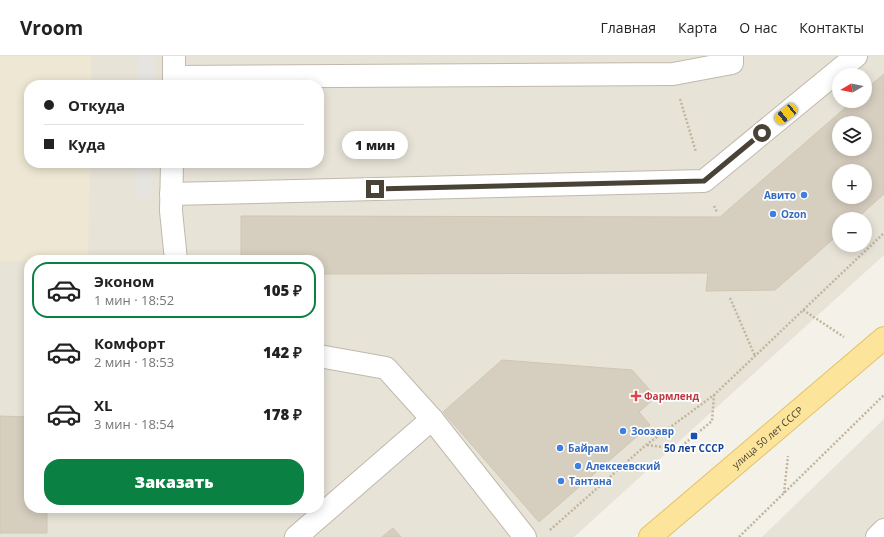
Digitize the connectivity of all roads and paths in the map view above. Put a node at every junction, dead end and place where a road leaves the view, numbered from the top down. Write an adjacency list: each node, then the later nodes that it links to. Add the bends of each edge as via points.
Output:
1 (732, 56): 4 (lane, via 732,63)
2 (856, 56): 6 (lane)
3 (174, 73): 4 (lane)
4 (673, 74): 6 (path)
5 (172, 168): 7 (lane)
6 (704, 181): 7 (lane); 8 (path)
7 (172, 194): 10 (lane)
8 (717, 212)
9 (884, 233): 13 (path)
10 (176, 255)
11 (730, 298): 13 (path)
12 (884, 338): 25 (main road, улица 50 лет СССР)
13 (755, 356): 15 (path)
14 (324, 357): 17 (lane, via 386,368)
15 (714, 395): 18 (path); 18 (path, via 712,421 678,449)
16 (884, 395): 26 (path)
17 (432, 419): 20 (lane); 24 (lane)
18 (646, 445): 22 (path)
19 (324, 513): 23 (lane)
20 (324, 513)
21 (884, 530): 27 (lane)
22 (548, 532)
23 (296, 537)
24 (524, 537)
25 (650, 537)
26 (739, 537)
27 (877, 537)

